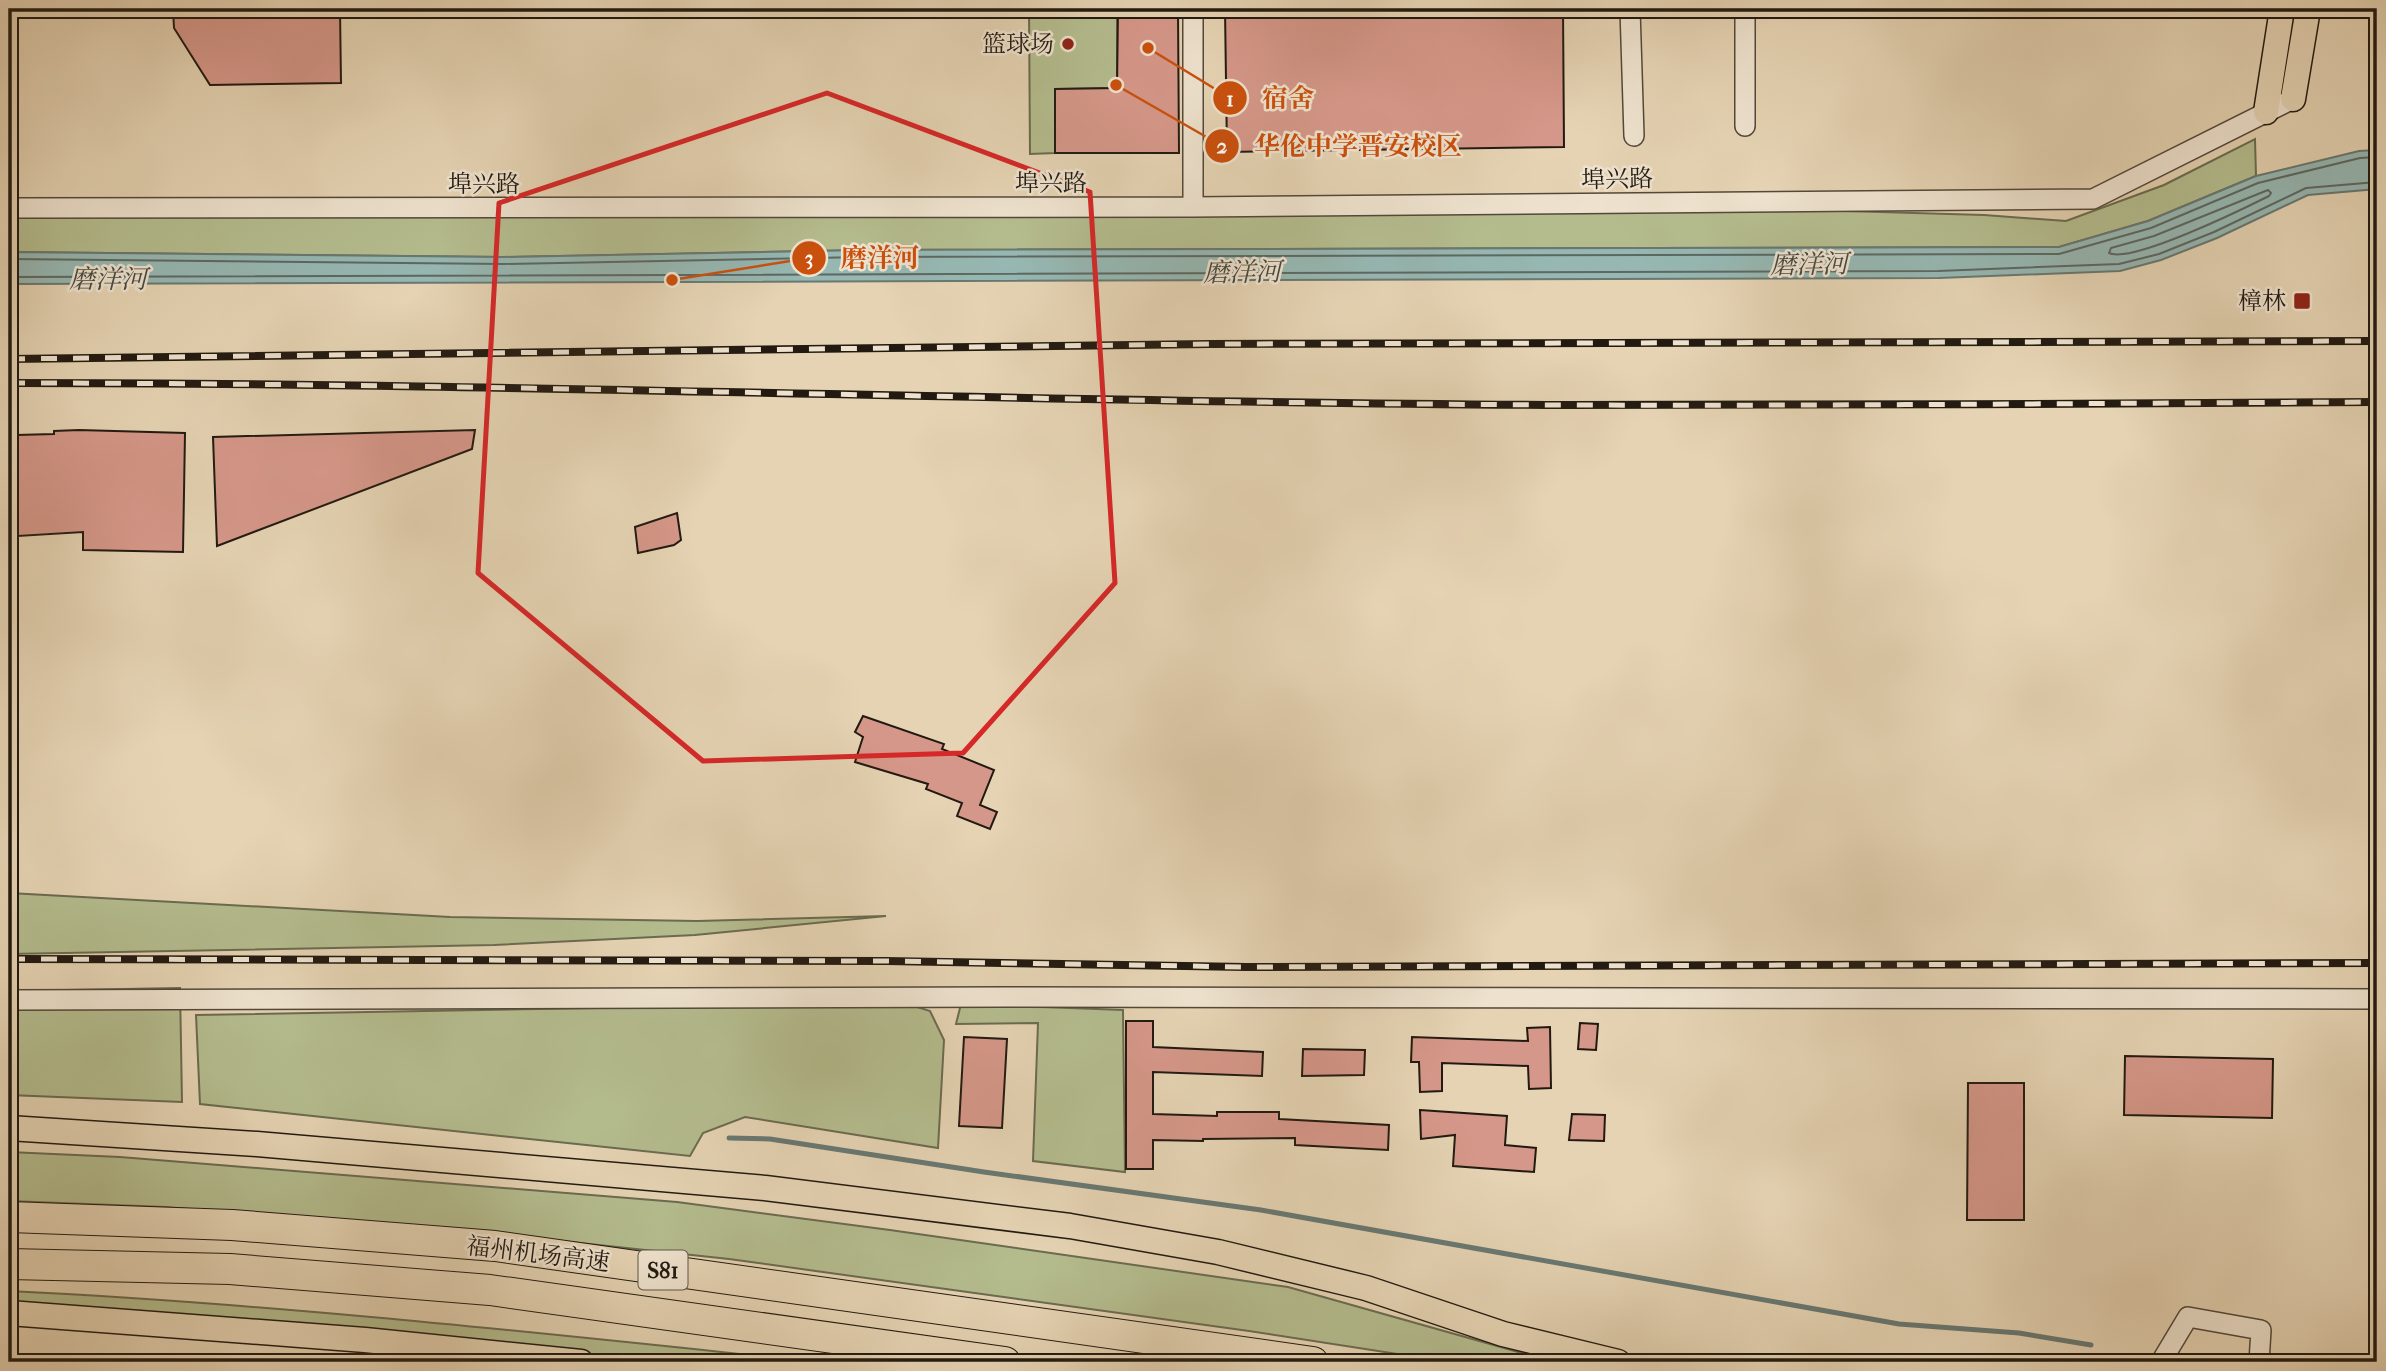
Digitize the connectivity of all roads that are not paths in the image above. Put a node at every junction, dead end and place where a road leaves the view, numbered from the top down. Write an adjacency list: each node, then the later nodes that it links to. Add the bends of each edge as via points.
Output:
1 (1193, 9): 10 (street)
2 (1630, 9): 9 (street)
3 (1745, 9): 8 (street)
4 (2282, 9): 7 (main road)
5 (2308, 9): 6 (main road)
6 (2293, 99): 7 (street)
7 (2266, 113): 10 (street, 埠兴路, via 2092,198)
8 (1745, 126)
9 (1634, 136)
10 (1193, 207): 11 (street, 埠兴路)
11 (9, 208)
12 (2377, 999): 13 (street)
13 (9, 1000)
14 (9, 1128): 21 (main road, via 257,1144 765,1188 1070,1226 1218,1252 1366,1289 1503,1334)
15 (9, 1217): 20 (highway, 福州机场高速 / S81, via 232,1225 495,1247)
16 (9, 1264): 19 (highway, 福州机场高速 / S81, via 230,1269 490,1290)
17 (9, 1313): 18 (main road)
18 (581, 1362)
19 (1005, 1362)
20 (1313, 1362)
21 (1618, 1362)
22 (2161, 1362): 23 (street, via 2188,1317 2261,1330)
23 (2259, 1362)

